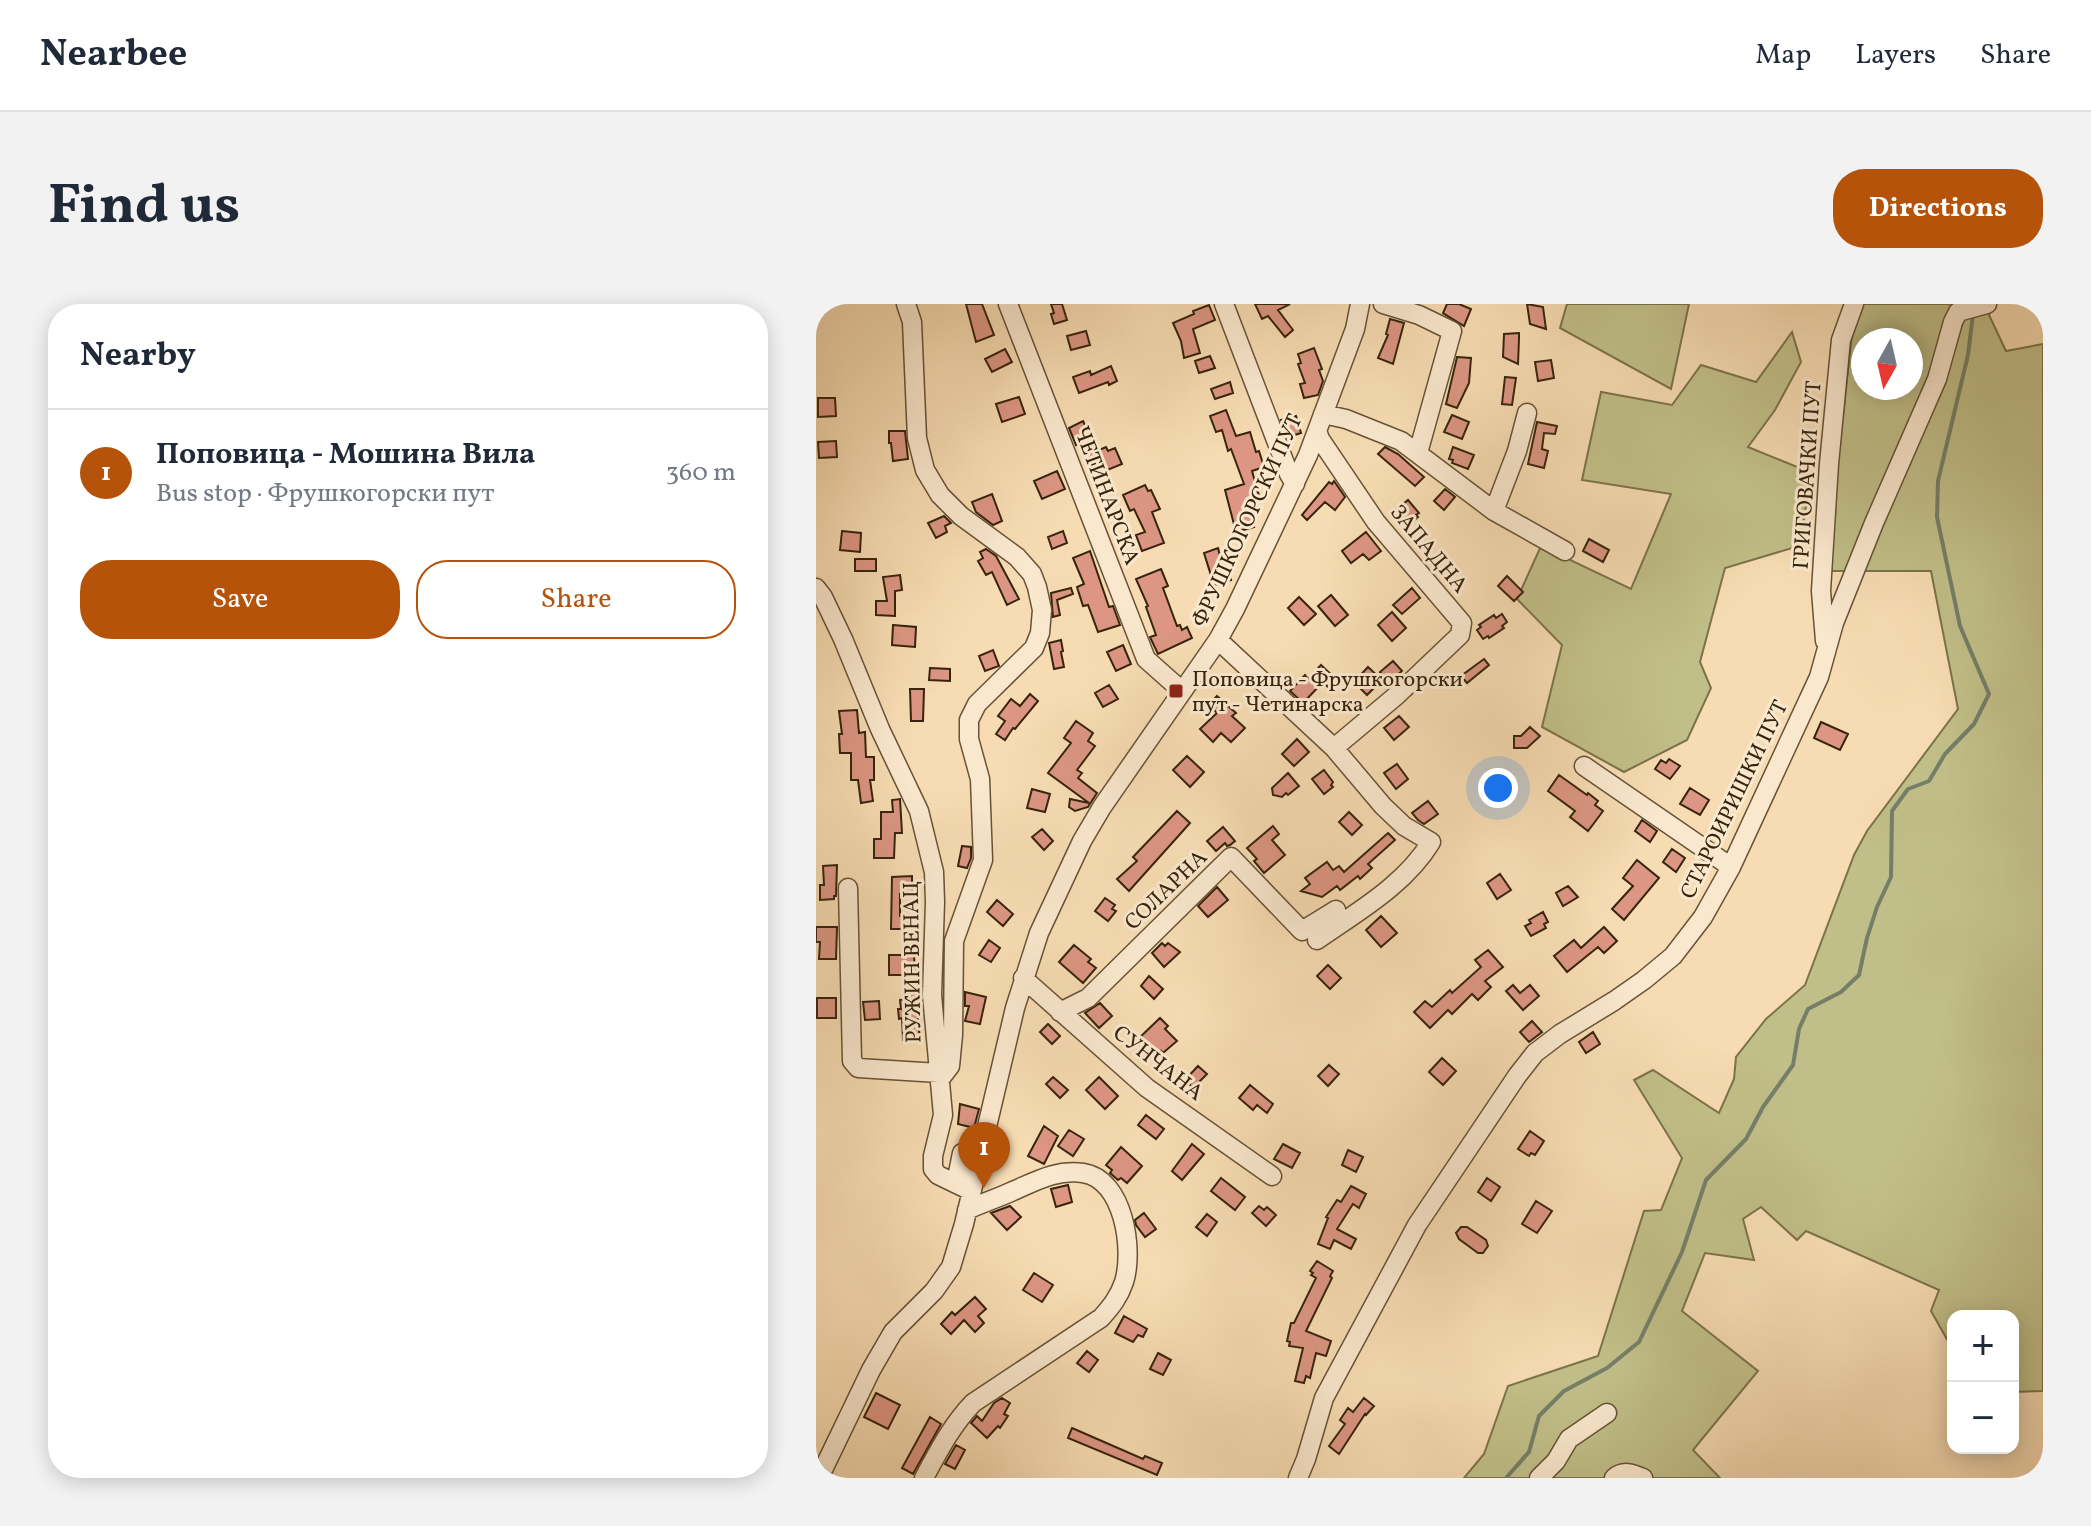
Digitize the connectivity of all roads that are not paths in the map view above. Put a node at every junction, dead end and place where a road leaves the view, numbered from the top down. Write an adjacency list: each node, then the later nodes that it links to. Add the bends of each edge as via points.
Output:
1 (906, 304): 26 (street, via 912,322 917,438 925,470 961,516 1032,574 1042,610 1034,648 977,704 969,720 980,779 983,860 954,941 950,1066)
2 (1008, 304): 17 (street, ЧЕТИНАРСКА, via 1146,659)
3 (1224, 304): 11 (street)
4 (1360, 304): 9 (street, ФРУШКОГОРСКИ ПУТ)
5 (1383, 304): 10 (street, via 1452,331)
6 (1854, 304): 16 (street, ГРИГОВАЧКИ ПУТ, via 1841,340 1829,464 1821,591)
7 (1986, 304): 16 (street, СТАРОИРИШКИ ПУТ, via 1958,312 1953,322 1937,379)
8 (1527, 413): 12 (street)
9 (1320, 422): 10 (street, via 1346,419); 11 (street, ФРУШКОГОРСКИ ПУТ); 18 (street, ЗАПАДНА, via 1320,439 1376,522 1462,623 1460,635)
10 (1418, 453): 12 (street)
11 (1295, 484): 15 (street, ФРУШКОГОРСКИ ПУТ)
12 (1494, 511): 13 (street)
13 (1565, 551)
14 (816, 588): 26 (street, РУЖИН ВЕНАЦ, via 919,811 934,872 932,995)
15 (1218, 640): 17 (street, ФРУШКОГОРСКИ ПУТ); 18 (street)
16 (1825, 652): 20 (street, СТАРОИРИШКИ ПУТ, via 1819,677)
17 (1182, 691): 24 (street, ФРУШКОГОРСКИ ПУТ, via 1082,841)
18 (1334, 748): 23 (street, via 1393,816 1431,842 1397,882)
19 (1584, 766): 20 (street)
20 (1731, 867): 32 (street, СТАРОИРИШКИ ПУТ, via 1673,956 1535,1053 1517,1076 1417,1225 1324,1398)
21 (848, 888): 26 (street, via 852,1061 858,1068)
22 (1336, 910): 25 (street, СОЛАРНА, via 1302,931 1231,857 1088,998)
23 (1317, 940)
24 (1023, 978): 25 (street, СУНЧАНА); 28 (street, ФРУШКОГОРСКИ ПУТ, via 980,1155 962,1153)
25 (1060, 1012): 27 (street, СУНЧАНА, via 1147,1088)
26 (940, 1076): 28 (street, РУЖИН ВЕНАЦ, via 943,1115 933,1169)
27 (1272, 1176)
28 (965, 1195): 30 (street, via 951,1267 893,1332); 31 (street, via 1055,1173 1084,1173 1102,1181 1121,1211 1124,1281 1101,1318 973,1403 946,1435)
29 (1607, 1413): 33 (street, via 1569,1439)
30 (819, 1478)
31 (924, 1478)
32 (1298, 1478)
33 (1539, 1478)
34 (1614, 1478): 35 (street, via 1630,1472)
35 (1643, 1478)

